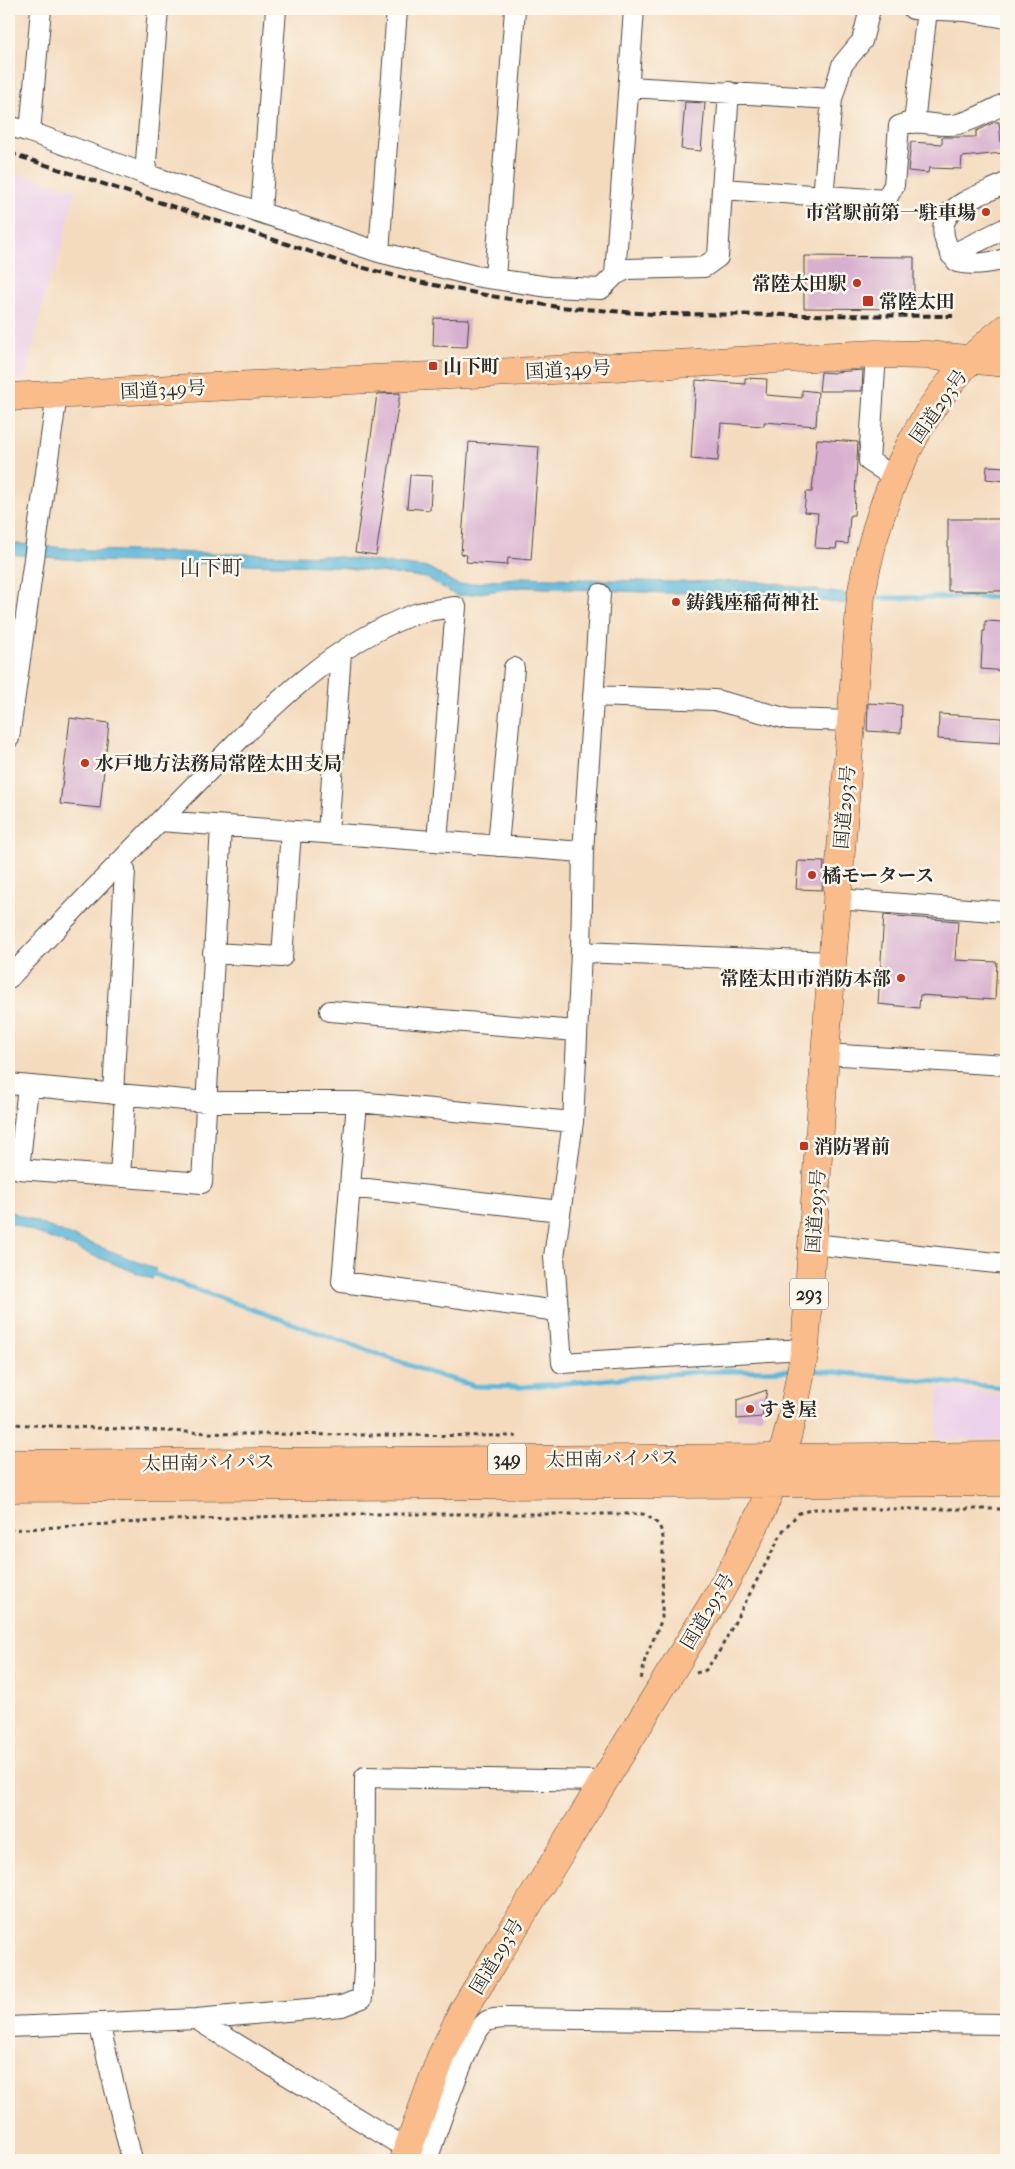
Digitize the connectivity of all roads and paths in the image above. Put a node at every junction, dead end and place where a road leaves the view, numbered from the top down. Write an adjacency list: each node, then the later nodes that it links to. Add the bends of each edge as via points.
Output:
1 (41, 9): 17 (street)
2 (158, 9): 18 (street)
3 (276, 9): 22 (street)
4 (397, 9): 25 (street)
5 (516, 9): 29 (street)
6 (634, 9): 11 (street)
7 (870, 9): 13 (street, via 862,40 842,66)
8 (920, 9): 9 (street); 15 (street)
9 (965, 10): 10 (street)
10 (1006, 18)
11 (629, 87): 12 (street); 28 (street)
12 (729, 92): 13 (street); 20 (street)
13 (832, 99): 21 (street)
14 (1006, 103): 15 (street, via 958,124)
15 (914, 123): 21 (street, via 899,126 894,185 886,200)
16 (9, 126): 17 (street)
17 (30, 132): 18 (street)
18 (145, 174): 22 (street)
19 (1006, 183): 26 (street, via 964,203 943,220 942,231)
20 (722, 189): 21 (street); 28 (street, via 718,256 704,267 627,269)
21 (823, 197)
22 (260, 211): 25 (street)
23 (1006, 228): 26 (street)
24 (1006, 241): 26 (street)
25 (379, 252): 29 (street)
26 (954, 258): 27 (street, via 973,264)
27 (1006, 258)
28 (615, 275): 29 (street, via 601,289 549,287)
29 (495, 278)
30 (1006, 328): 32 (highway, 国道293号 / 293)
31 (876, 354): 32 (highway, 国道349号); 34 (highway, 国道349号); 36 (street, via 869,461)
32 (972, 358): 33 (highway, 国道349号); 36 (highway, 国道293号 / 293, via 932,408)
33 (1006, 363)
34 (57, 394): 35 (highway, 国道349号); 42 (street)
35 (9, 397)
36 (894, 477): 41 (highway, 国道293号 / 293, via 868,555 861,596)
37 (600, 594): 40 (street)
38 (341, 652): 43 (street, via 279,700); 46 (street); 47 (street, via 367,636 416,614 456,606)
39 (514, 668): 48 (street)
40 (593, 696): 41 (street, via 715,700 788,719); 49 (street)
41 (852, 721): 51 (highway, 国道293号 / 293)
42 (9, 738)
43 (160, 821): 44 (street); 50 (street)
44 (220, 826): 45 (street); 54 (street)
45 (291, 831): 46 (street); 54 (street, via 282,957)
46 (328, 833): 47 (street)
47 (438, 842): 48 (street)
48 (498, 846): 49 (street)
49 (583, 852): 53 (street)
50 (117, 865): 56 (street); 62 (street, via 126,870)
51 (837, 899): 52 (street); 55 (highway, 国道293号 / 293)
52 (1006, 912)
53 (581, 952): 55 (street); 58 (street)
54 (213, 953): 63 (street)
55 (832, 962): 59 (highway, 国道293号 / 293)
56 (9, 978)
57 (330, 1011): 58 (street)
58 (576, 1031): 65 (street)
59 (825, 1054): 60 (street); 69 (highway, 国道293号 / 293)
60 (1006, 1065)
61 (18, 1086): 62 (street); 66 (street, via 19,1169)
62 (119, 1095): 63 (street); 66 (street)
63 (206, 1102): 64 (street); 66 (street, via 202,1183)
64 (357, 1102): 65 (street); 67 (street)
65 (573, 1122): 68 (street)
66 (120, 1177)
67 (350, 1187): 68 (street); 71 (street, via 342,1282)
68 (560, 1211): 71 (street, via 554,1257)
69 (812, 1244): 70 (street); 72 (highway, 国道293号 / 293)
70 (1006, 1264)
71 (558, 1311): 72 (street, via 562,1363)
72 (805, 1349): 75 (highway, 国道293号 / 293)
73 (9, 1424): 76 (path, via 232,1434 514,1436 524,1440)
74 (1006, 1456): 75 (highway, 太田南バイパス / 349)
75 (781, 1457): 76 (highway, 太田南バイパス / 349); 79 (highway, 国道293号 / 293)
76 (527, 1459): 77 (highway, 太田南バイパス / 349)
77 (9, 1464)
78 (1006, 1482): 79 (highway, 太田南バイパス / 349)
79 (773, 1483): 80 (highway, 太田南バイパス / 349); 83 (highway, 国道293号 / 293, via 742,1552)
80 (9, 1488)
81 (1006, 1509): 83 (path, via 815,1509 798,1513 784,1529 720,1650 706,1670 690,1675)
82 (9, 1530): 84 (path, via 338,1514 642,1514 662,1526 663,1538 662,1619 640,1675 643,1696)
83 (671, 1671): 84 (highway, 国道293号 / 293)
84 (651, 1703): 85 (highway, 国道293号 / 293)
85 (603, 1780): 86 (street, via 365,1777 362,1998 342,2006); 90 (highway, 国道293号 / 293, via 463,2011 441,2057)
86 (196, 2019): 87 (street); 90 (street)
87 (99, 2023): 89 (street); 91 (street)
88 (1006, 2024): 90 (street, via 503,2018 487,2021 477,2032 448,2102)
89 (9, 2027)
90 (413, 2156)
91 (132, 2160)

